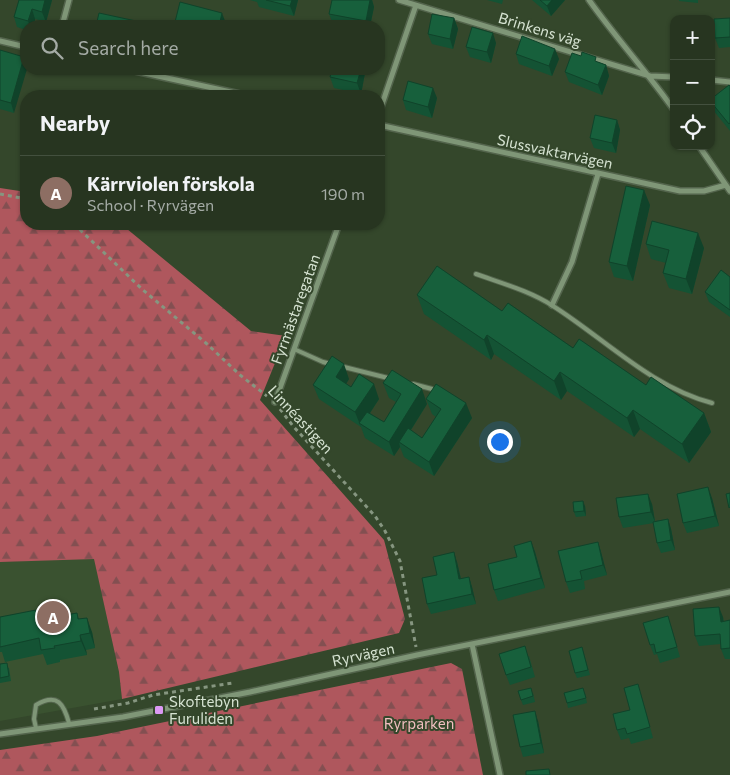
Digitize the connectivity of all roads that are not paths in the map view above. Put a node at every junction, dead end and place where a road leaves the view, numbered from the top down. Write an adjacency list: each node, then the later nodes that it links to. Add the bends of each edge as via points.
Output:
1 (69, 0): 5 (street)
2 (399, 0): 4 (street, Brinkens väg)
3 (589, 0): 9 (street)
4 (416, 5): 9 (street, Brinkens väg); 14 (street)
5 (64, 20)
6 (0, 41): 7 (street)
7 (20, 46)
8 (153, 75): 13 (street)
9 (650, 76): 10 (street, Brinkens väg); 15 (street)
10 (670, 77)
11 (715, 80): 12 (street)
12 (730, 82)
13 (222, 90)
14 (385, 96)
15 (670, 105)
16 (385, 126): 18 (street, Slussvaktarvägen)
17 (702, 150): 19 (street)
18 (598, 174): 19 (street, Slussvaktarvägen, via 680,191 704,191); 23 (street, via 572,262)
19 (726, 185): 20 (street)
20 (730, 191)
21 (337, 230): 24 (street, Fyrmästaregatan)
22 (476, 274): 23 (lane)
23 (552, 305): 29 (lane, via 656,380)
24 (294, 349): 25 (lane, via 324,362); 28 (street, Fyrmästaregatan)
25 (397, 380)
26 (406, 383): 27 (lane)
27 (432, 389)
28 (275, 402)
29 (712, 403)
30 (730, 592): 31 (street, Ryrvägen)
31 (472, 644): 32 (street, Ryrvägen, via 177,707); 35 (street)
32 (69, 723): 33 (street, Ryrvägen); 33 (lane, via 64,707 52,700 36,705)
33 (36, 728): 34 (street, Ryrvägen)
34 (0, 734)
35 (500, 775)

